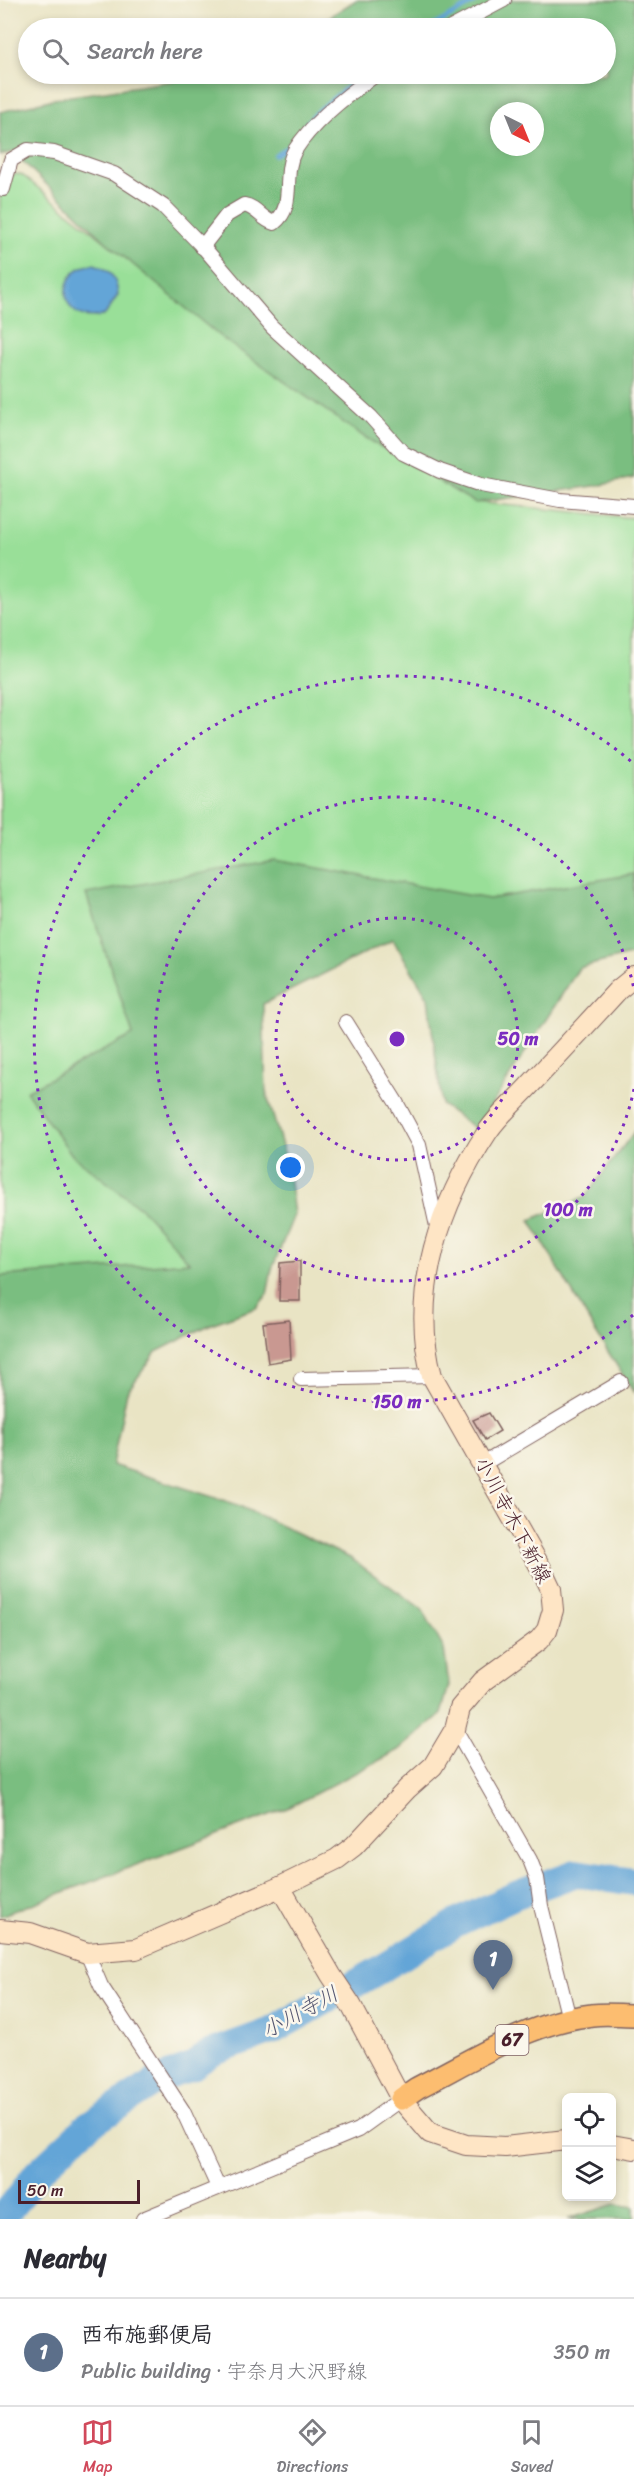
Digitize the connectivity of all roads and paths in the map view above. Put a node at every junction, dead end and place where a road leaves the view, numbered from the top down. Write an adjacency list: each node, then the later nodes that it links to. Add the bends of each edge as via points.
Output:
1 (504, 0): 2 (street)
2 (470, 18)
3 (365, 84): 5 (street, via 317,123 295,151 288,169 288,203 283,216 274,224 244,205 227,215)
4 (0, 188): 5 (street, via 3,189 10,160 28,150 54,153 114,174 163,206)
5 (202, 247): 6 (street, via 273,327 371,417 403,453 480,486 560,500)
6 (634, 506)
7 (634, 977): 9 (main road, 小川寺木下新線, via 490,1129 452,1193)
8 (346, 1022): 9 (street, via 419,1144)
9 (438, 1233): 10 (main road, 小川寺木下新線, via 423,1313)
10 (432, 1376): 11 (street); 13 (main road, 小川寺木下新線)
11 (301, 1378)
12 (621, 1382): 13 (street)
13 (483, 1464): 14 (main road, 小川寺木下新線, via 542,1570 551,1590 553,1610 547,1630 539,1640 483,1681 460,1708)
14 (455, 1729): 15 (main road, 小川寺木下新線, via 434,1766 354,1846 337,1859); 19 (street, via 530,1860)
15 (280, 1887): 17 (main road, 小川寺木下新線, via 136,1949); 20 (main road, via 351,2005)
16 (0, 1930): 17 (main road, via 30,1933)
17 (87, 1953): 24 (street, via 101,1986 183,2111)
18 (634, 2015): 19 (main road, 67, via 593,2014)
19 (569, 2019): 20 (main road, 67, via 531,2031 417,2088)
20 (401, 2100): 21 (main road, via 430,2133 466,2145); 24 (street, via 358,2130)
21 (562, 2140)
22 (616, 2146): 23 (main road)
23 (634, 2149)
24 (218, 2187): 25 (street)
25 (143, 2219)

